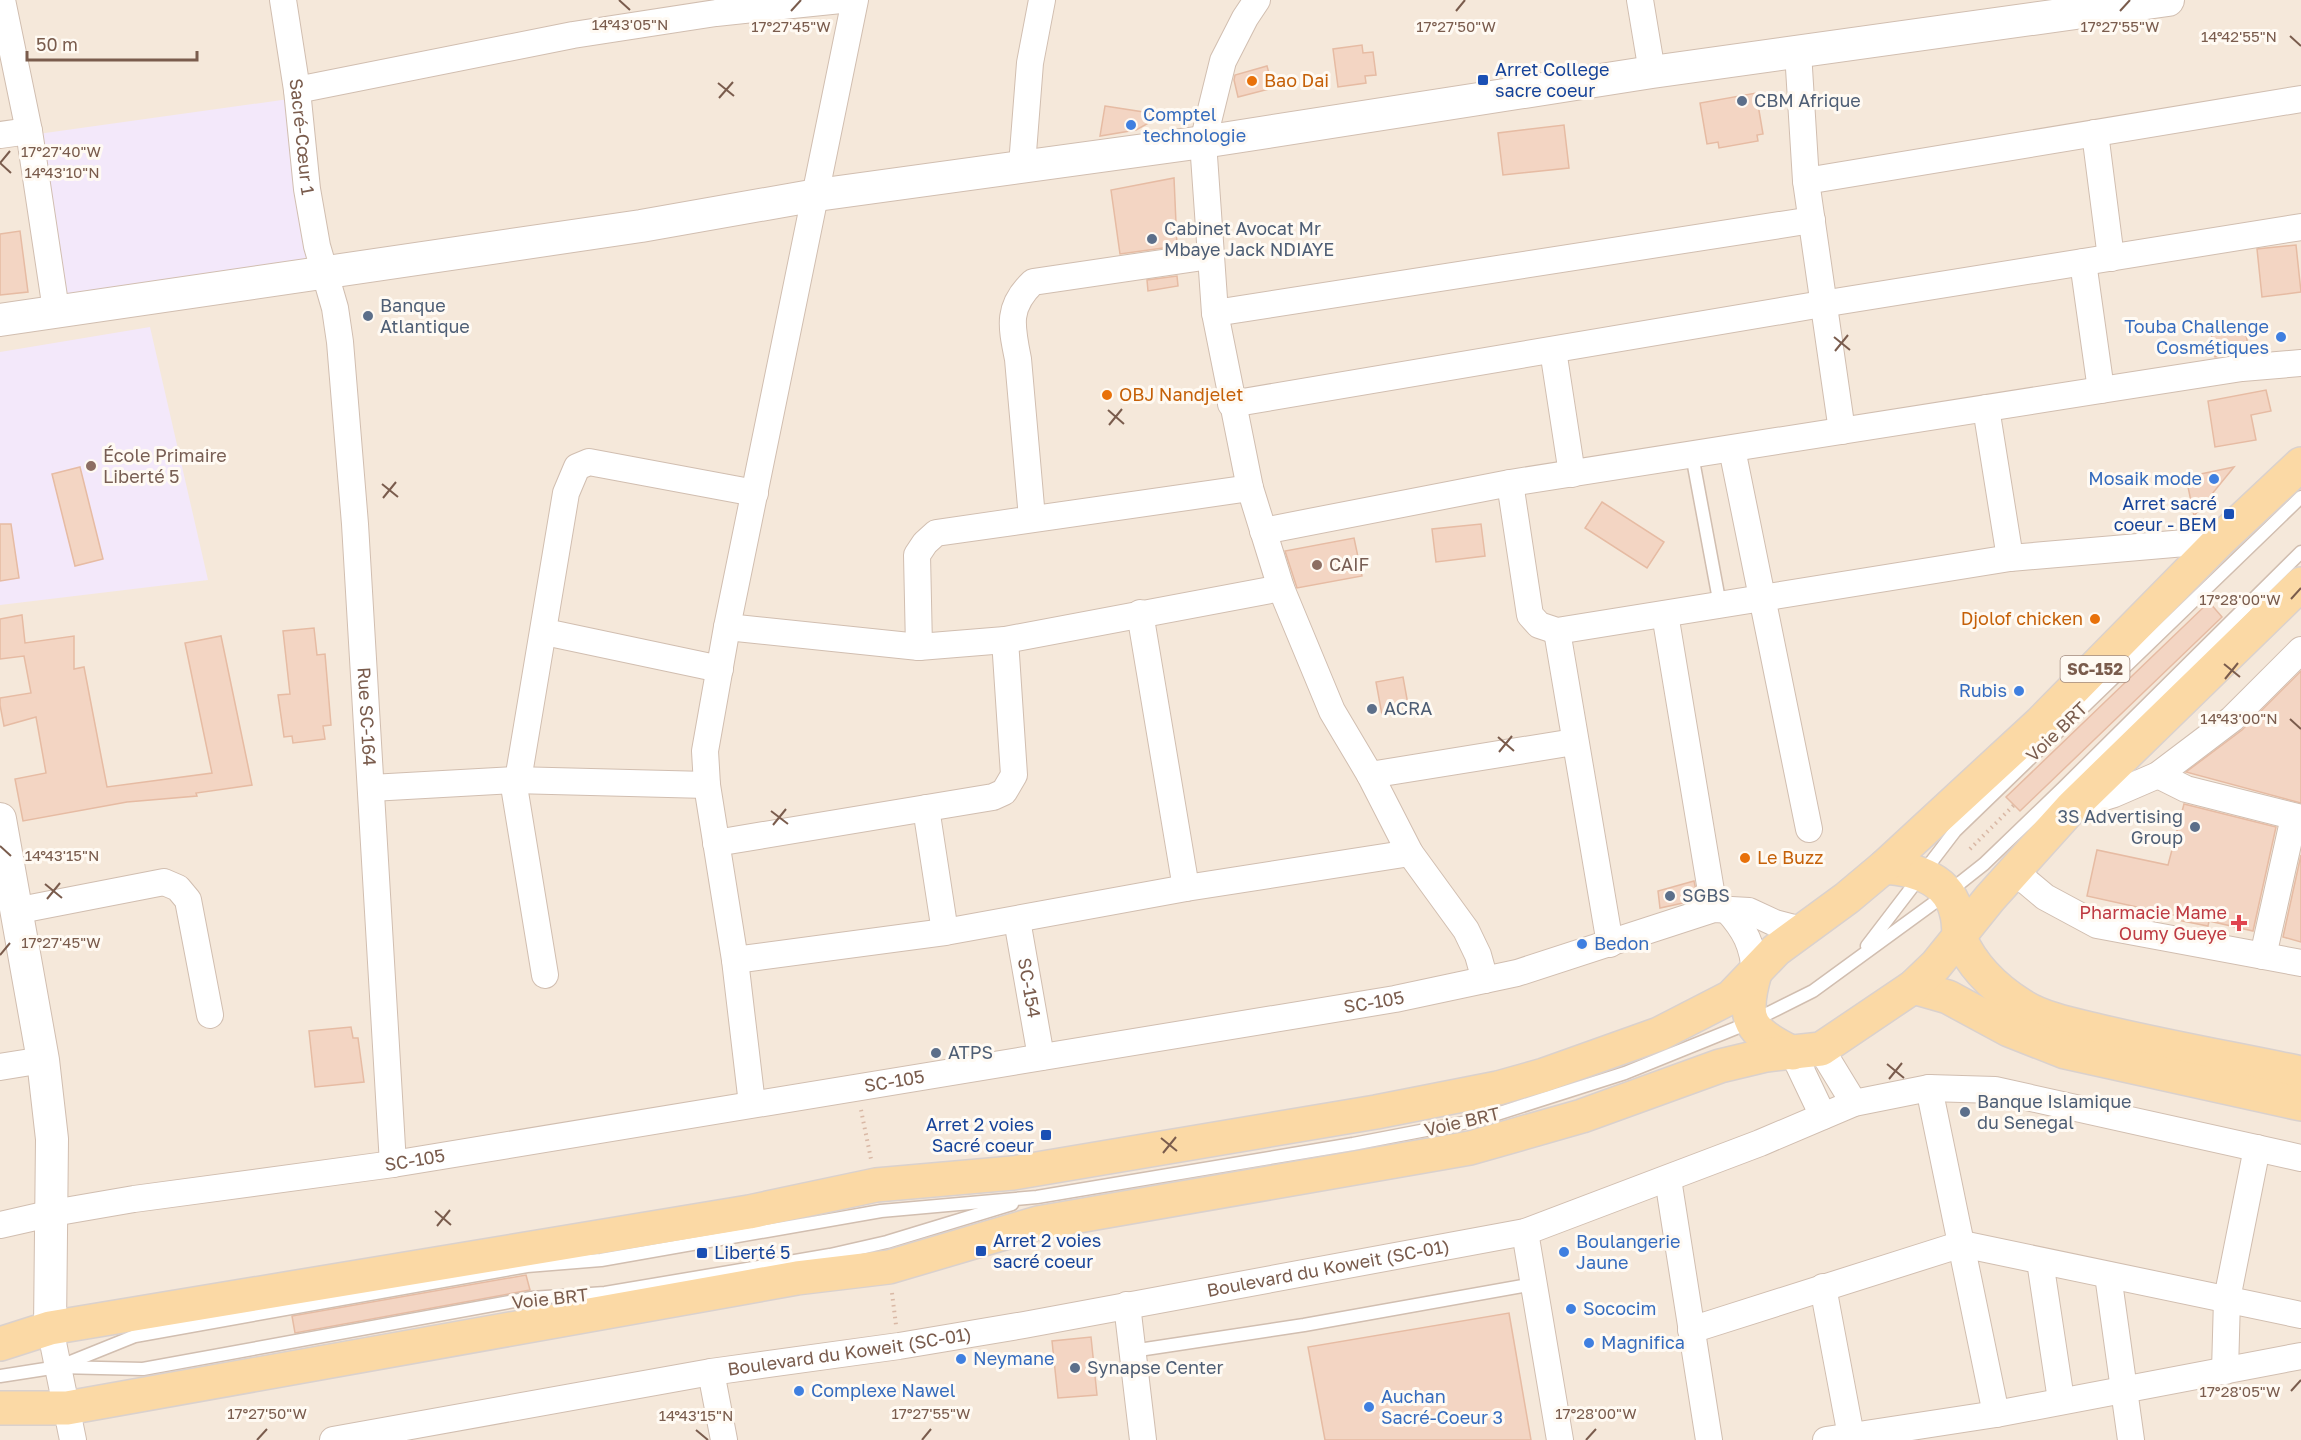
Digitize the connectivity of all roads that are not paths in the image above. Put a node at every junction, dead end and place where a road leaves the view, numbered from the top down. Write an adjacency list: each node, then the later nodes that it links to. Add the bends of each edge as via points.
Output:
1 (283, 0): 12 (street, Sacré-Cœur 1)
2 (842, 0): 12 (street, via 716,13 573,35)
3 (855, 0): 20 (street)
4 (1042, 0): 18 (street, via 1030,63)
5 (1257, 0): 17 (street, via 1223,61)
6 (1640, 0): 11 (street)
7 (2168, 0): 9 (street)
8 (2, 6): 14 (street)
9 (2047, 9): 10 (street)
10 (1798, 52): 11 (street); 19 (street)
11 (1652, 72): 17 (street)
12 (297, 90): 26 (street, Sacré-Cœur 1, via 307,189 317,246)
13 (2301, 99): 15 (street)
14 (29, 131): 16 (street); 28 (street)
15 (2095, 134): 19 (street); 24 (street)
16 (0, 135)
17 (1203, 142): 18 (street); 23 (street)
18 (1022, 165): 20 (street)
19 (1806, 181): 21 (street)
20 (817, 195): 26 (street, via 641,226); 43 (street)
21 (1812, 220): 27 (street); 29 (street)
22 (2301, 227): 24 (street)
23 (1210, 256): 29 (street); 45 (street, via 1034,282 1017,302 1012,315 1013,334)
24 (2111, 258): 25 (street)
25 (2083, 262): 27 (street); 33 (street)
26 (326, 271): 28 (street); 68 (street, Rue SC-164, via 340,342)
27 (1822, 304): 31 (street); 36 (street)
28 (56, 310): 30 (street)
29 (1215, 313): 34 (street)
30 (0, 320)
31 (1553, 350): 34 (street); 40 (street)
32 (2301, 363): 33 (street)
33 (2101, 390): 35 (street)
34 (1231, 404): 42 (street)
35 (1986, 408): 36 (street); 49 (street)
36 (1842, 431): 37 (street)
37 (1732, 449): 38 (street); 52 (street)
38 (1692, 455): 40 (street); 53 (lane)
39 (2301, 464): 47 (main road, SC-152)
40 (1572, 474): 41 (street)
41 (1510, 483): 46 (street); 57 (street, via 1530,615 1539,626)
42 (1250, 488): 45 (street, via 1073,516); 46 (street)
43 (755, 492): 56 (street); 58 (street, via 589,462 577,467 566,493)
44 (2301, 497): 78 (lane, Voie BRT, via 1955,831)
45 (1032, 518): 60 (street, via 936,533 925,543 918,555)
46 (1263, 531): 51 (street)
47 (2220, 540): 49 (street); 76 (main road, SC-152, via 2040,723)
48 (2301, 552): 78 (lane, Voie BRT, via 1984,864)
49 (2010, 558): 52 (street)
50 (2301, 584): 69 (main road)
51 (1281, 588): 54 (street); 64 (street, via 1332,711)
52 (1762, 599): 53 (street); 73 (street)
53 (1720, 605): 55 (street)
54 (1140, 613): 59 (street); 79 (street)
55 (1665, 614): 57 (street); 81 (street)
56 (727, 627): 60 (street); 62 (street)
57 (1557, 631): 63 (street)
58 (544, 632): 62 (street); 66 (street)
59 (1005, 640): 60 (street); 70 (street, via 1014,775 1011,784 993,797)
60 (919, 647)
61 (2301, 650): 65 (street, via 2232,719)
62 (720, 669): 67 (street, via 706,739)
63 (1574, 741): 64 (street); 86 (street)
64 (1370, 775): 75 (street)
65 (2158, 775): 69 (street); 71 (street, via 2186,789)
66 (515, 780): 67 (street); 68 (street); 92 (street)
67 (707, 785): 74 (street)
68 (371, 789): 109 (street, Rue SC-164)
69 (2072, 807): 77 (main road)
70 (926, 808): 74 (street); 84 (street)
71 (2297, 817): 87 (street)
72 (0, 819): 80 (street)
73 (1809, 829)
74 (716, 843): 89 (street)
75 (1410, 853): 79 (street); 93 (street, via 1466,930)
76 (1884, 867): 78 (main road, via 1909,868); 83 (main road, SC-152)
77 (2014, 871): 85 (main road); 87 (street, via 2045,897 2097,925)
78 (1935, 884): 85 (main road, via 1957,913); 88 (lane, Voie BRT); 88 (lane, Voie BRT)
79 (1186, 888): 82 (street)
80 (8, 893): 95 (street, via 164,882 178,888 188,900); 99 (street)
81 (1720, 909): 83 (street, SC-105, via 1749,911); 86 (street, SC-105); 91 (street, via 1744,929 1754,951)
82 (1017, 920): 84 (street); 98 (street, SC-154)
83 (1802, 930): 91 (main road)
84 (945, 932): 89 (street)
85 (1959, 936): 94 (main road); 101 (main road, via 1979,970 2023,1006 2066,1023 2124,1037)
86 (1610, 944): 93 (street, SC-105)
87 (2264, 956): 90 (street)
88 (1858, 958): 96 (lane, Voie BRT, via 1813,991)
89 (735, 960): 104 (street)
90 (2301, 963)
91 (1755, 973): 96 (main road, via 1748,998); 123 (main road, via 1731,997 1659,1034 1498,1088 1013,1173 876,1185 749,1212)
92 (545, 975)
93 (1485, 980): 98 (street, SC-105, via 1395,999)
94 (1913, 987): 97 (main road); 105 (main road, via 1948,997 2008,1030 2065,1052)
95 (210, 1015)
96 (1752, 1022): 97 (main road, via 1755,1031 1768,1041); 111 (lane, Voie BRT, via 1625,1073 1478,1120)
97 (1807, 1051): 103 (street); 106 (street); 135 (main road, via 1766,1055 1720,1066 1582,1116 1470,1148 1038,1223 889,1268 797,1278)
98 (1041, 1057): 104 (street, SC-105)
99 (43, 1060): 100 (street); 112 (street, via 52,1139)
100 (0, 1067)
101 (2301, 1073)
102 (1929, 1088): 103 (street, Boulevard du Koweit (SC-01)); 107 (street, Boulevard du Koweit (SC-01), via 1995,1090); 115 (street)
103 (1854, 1102): 106 (street, Boulevard du Koweit (SC-01))
104 (752, 1104): 109 (street, SC-105)
105 (2301, 1104)
106 (1823, 1116): 110 (street, Boulevard du Koweit (SC-01))
107 (2257, 1148): 108 (street, Boulevard du Koweit (SC-01)); 120 (street)
108 (2301, 1158)
109 (393, 1164): 112 (street, SC-105)
110 (1668, 1179): 114 (street, Boulevard du Koweit (SC-01)); 124 (street)
111 (1036, 1197): 128 (lane, Voie BRT, via 881,1211 601,1260 527,1266 358,1295 135,1336); 128 (lane, Voie BRT, via 830,1255 606,1293 531,1298 143,1369)
112 (53, 1213): 113 (street, SC-105); 123 (street)
113 (0, 1226)
114 (1526, 1232): 118 (street); 121 (street, Boulevard du Koweit (SC-01))
115 (1962, 1244): 116 (street); 119 (street); 136 (street)
116 (2040, 1261): 117 (street); 133 (street)
117 (2108, 1275): 120 (street); 132 (street)
118 (1534, 1284): 126 (lane); 142 (street)
119 (1823, 1287): 124 (street); 137 (street)
120 (2227, 1299): 122 (street); 129 (street)
121 (1127, 1305): 126 (street); 130 (street, Boulevard du Koweit (SC-01), via 898,1346)
122 (2301, 1315)
123 (50, 1328): 125 (main road); 128 (street)
124 (1691, 1330): 143 (street)
125 (0, 1344)
126 (1132, 1351): 141 (street)
127 (2301, 1356): 129 (street)
128 (58, 1367): 131 (lane, Voie BRT); 135 (street)
129 (2225, 1371): 132 (street)
130 (711, 1372): 139 (street, Boulevard du Koweit (SC-01)); 140 (street)
131 (0, 1376)
132 (2124, 1389): 133 (street); 144 (street)
133 (2061, 1400): 136 (street)
134 (0, 1408): 135 (main road)
135 (67, 1408): 138 (street)
136 (1996, 1414): 137 (street)
137 (1838, 1438)
138 (73, 1440)
139 (333, 1440)
140 (724, 1440)
141 (1143, 1440)
142 (1560, 1440)
143 (1709, 1440)
144 (2131, 1440)

